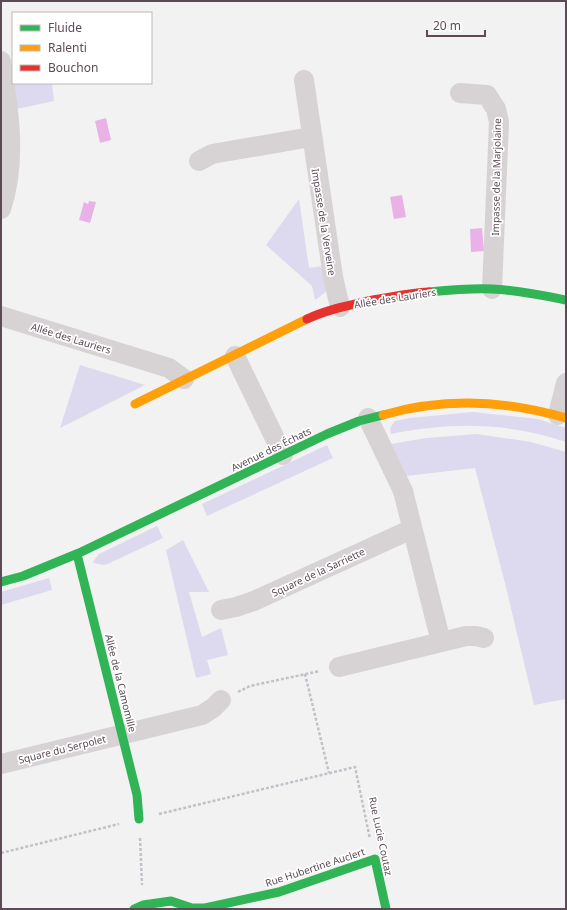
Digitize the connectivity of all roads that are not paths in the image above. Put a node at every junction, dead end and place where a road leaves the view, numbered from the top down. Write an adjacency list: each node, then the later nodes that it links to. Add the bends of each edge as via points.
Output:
1 (1, 61): 6 (street, via 6,93 10,160)
2 (304, 80): 4 (street, Impasse de la Verveine)
3 (460, 93): 7 (street, Impasse de la Marjolaine, via 487,95 496,109 499,122)
4 (311, 137): 5 (street, via 212,154); 9 (street, Impasse de la Verveine)
5 (199, 161)
6 (1, 209)
7 (492, 289): 8 (street, Allée des Lauriers); 9 (street, Allée des Lauriers, via 411,294)
8 (566, 300)
9 (340, 307): 11 (street, Allée des Lauriers, via 316,315)
10 (1, 316): 12 (street, Allée des Lauriers, via 169,368)
11 (235, 356): 12 (street, Allée des Lauriers); 17 (street)
12 (184, 379): 14 (street, Allée des Lauriers)
13 (566, 383): 15 (street)
14 (135, 404)
15 (562, 417): 16 (street, Avenue des Échats, via 529,408 469,402 415,407)
16 (368, 418): 17 (street, Avenue des Échats); 18 (street, via 403,491)
17 (283, 455): 19 (street, Avenue des Échats)
18 (412, 529): 21 (street, Square de la Sarriette, via 254,601); 23 (street)
19 (77, 554): 20 (street, Avenue des Échats); 26 (street, Allée de la Camomille)
20 (1, 582)
21 (221, 610)
22 (484, 638): 23 (street, via 471,635)
23 (441, 642): 24 (street)
24 (339, 667)
25 (221, 700): 26 (street, Square du Serpolet, via 202,715)
26 (122, 734): 27 (street, Square du Serpolet); 28 (street, Allée de la Camomille, via 137,795)
27 (1, 764)
28 (139, 819)
29 (375, 858): 30 (street, Rue Hubertine Auclert, via 279,892 206,908); 32 (street, Rue Lucie Coutaz)
30 (191, 908): 31 (street, Rue Hubertine Auclert, via 171,901 143,905)
31 (134, 909)
32 (386, 909)

